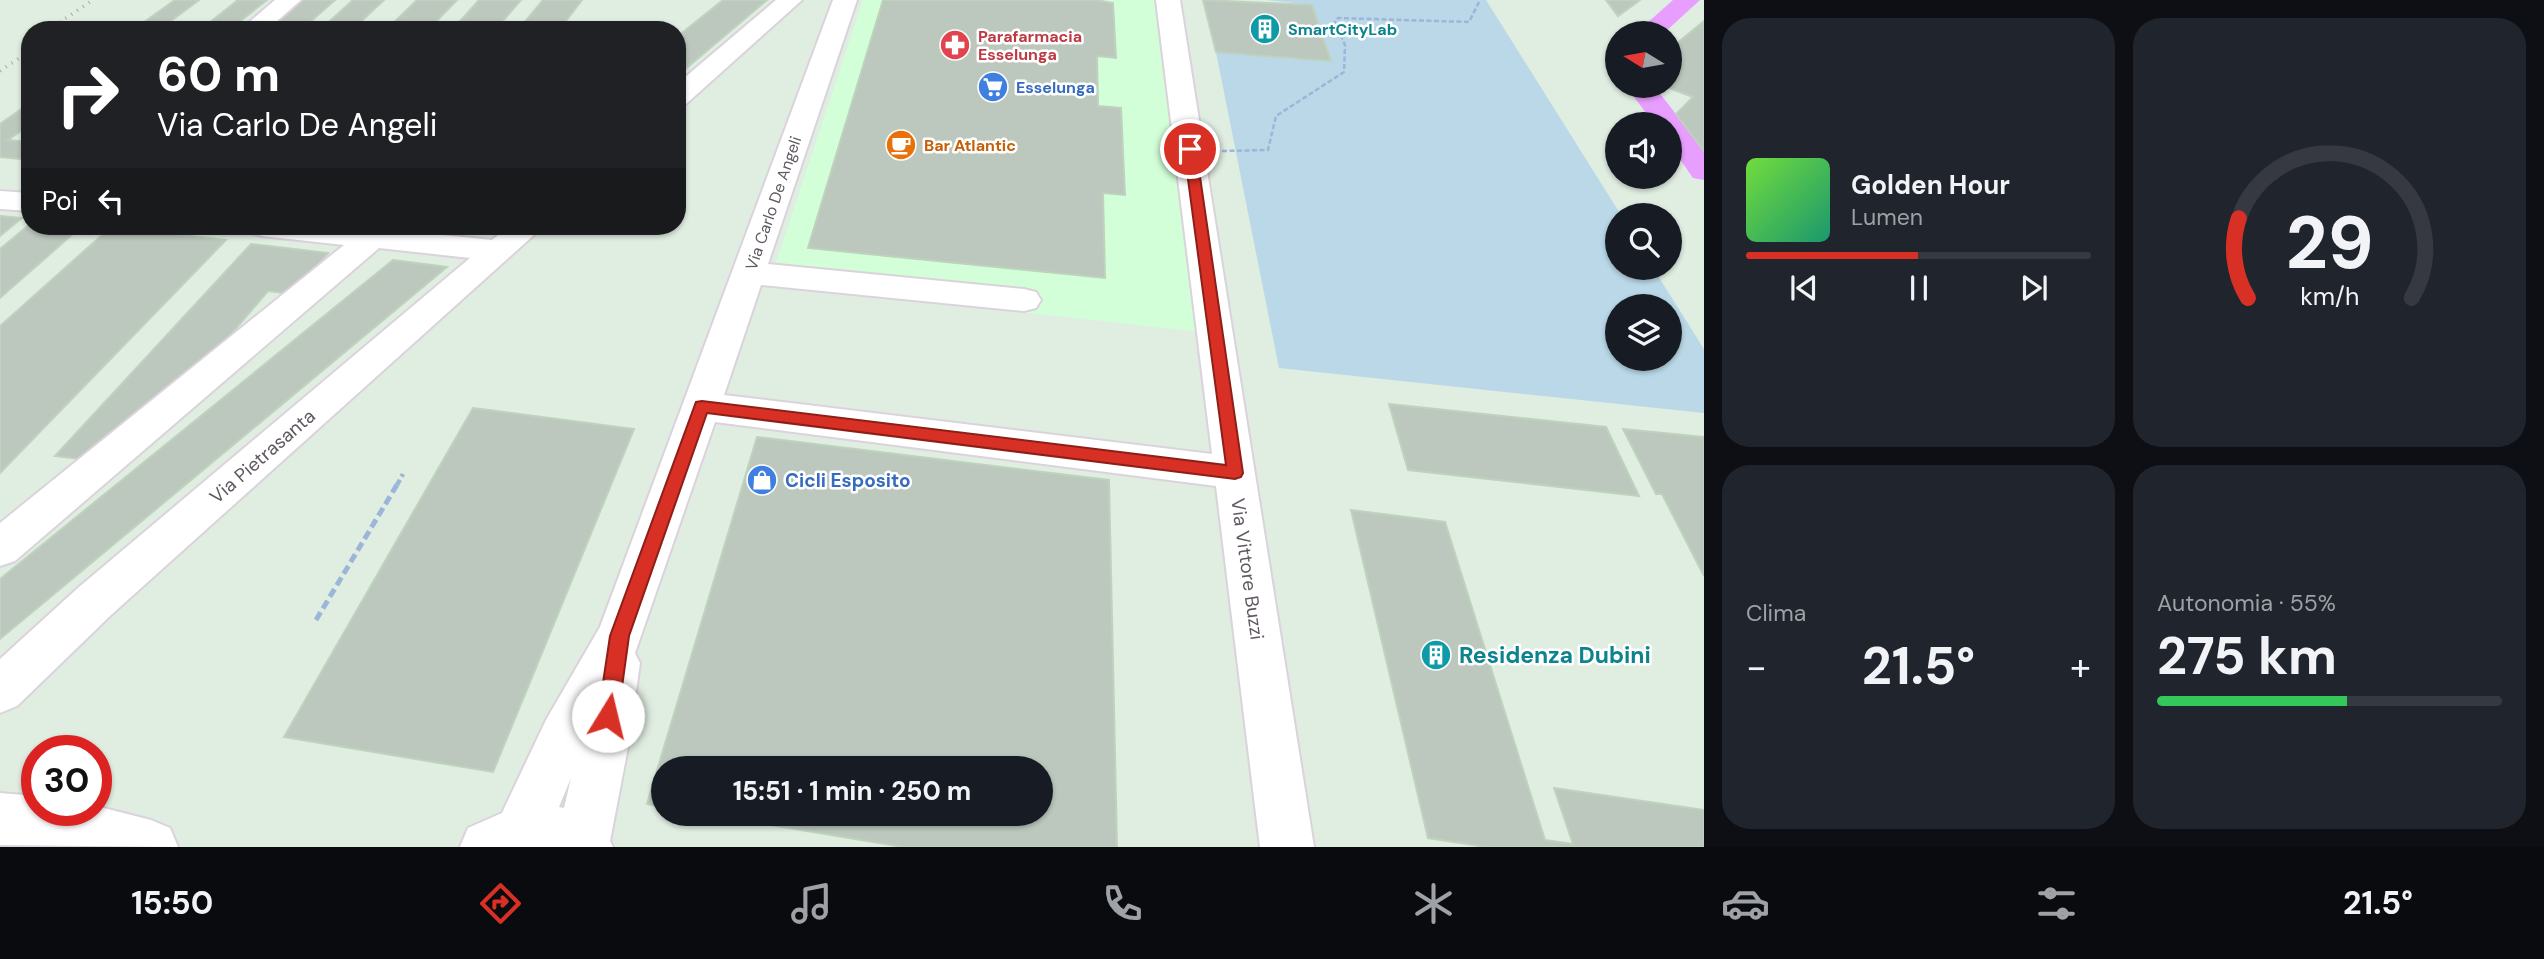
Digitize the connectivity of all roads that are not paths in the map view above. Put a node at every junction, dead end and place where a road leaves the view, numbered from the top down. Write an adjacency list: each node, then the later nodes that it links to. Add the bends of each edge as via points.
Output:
1 (289, 0): 5 (street)
2 (790, 0): 6 (street)
3 (845, 0): 7 (street, Via Carlo De Angeli)
4 (1168, 0): 20 (street, Via Vittore Buzzi)
5 (263, 21)
6 (764, 23): 7 (street); 8 (street)
7 (813, 27): 17 (street, Via Carlo De Angeli)
8 (701, 78): 9 (street); 10 (street)
9 (732, 86)
10 (686, 90)
11 (0, 200): 12 (street)
12 (21, 201)
13 (353, 235): 16 (street)
14 (443, 235): 16 (street)
15 (511, 235): 23 (street, Via Pietrasanta)
16 (373, 237): 21 (street)
17 (749, 273): 18 (street); 19 (street, Via Carlo De Angeli)
18 (1024, 300)
19 (702, 406): 20 (street); 22 (street, Via Carlo De Angeli)
20 (1235, 473): 28 (street, Via Vittore Buzzi)
21 (0, 548)
22 (620, 636): 25 (street, Via Carlo De Angeli); 26 (street, Via Carlo De Angeli)
23 (0, 690)
24 (0, 819): 27 (street, via 93,830)
25 (504, 840): 26 (street, Via Carlo De Angeli, via 549,831)
26 (584, 846)
27 (151, 847)
28 (1287, 847)

